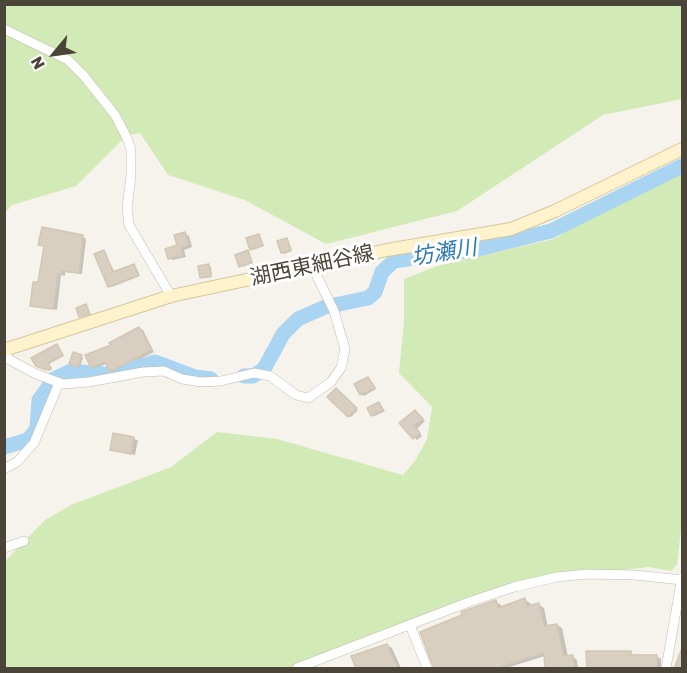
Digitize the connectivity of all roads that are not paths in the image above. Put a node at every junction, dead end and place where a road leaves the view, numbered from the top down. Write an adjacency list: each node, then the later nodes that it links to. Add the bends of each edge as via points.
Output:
1 (4, 29): 4 (street, via 68,60 115,115 131,150 129,225)
2 (682, 149): 3 (main road, 湖西東細谷線, via 511,229)
3 (312, 266): 4 (main road, 湖西東細谷線); 6 (street, via 334,311 345,349 341,368 314,396 301,397 270,376 254,373 201,382 164,371 143,372)
4 (171, 296): 5 (main road, 湖西東細谷線)
5 (4, 352): 6 (street, via 10,360)
6 (59, 383): 7 (street, via 34,443 17,462)
7 (4, 469)
8 (24, 541): 9 (street)
9 (4, 548)
10 (682, 579): 11 (street, via 587,574 557,577 514,587); 14 (street)
11 (410, 625): 12 (street); 13 (street)
12 (297, 669)
13 (427, 669)
14 (666, 669)

